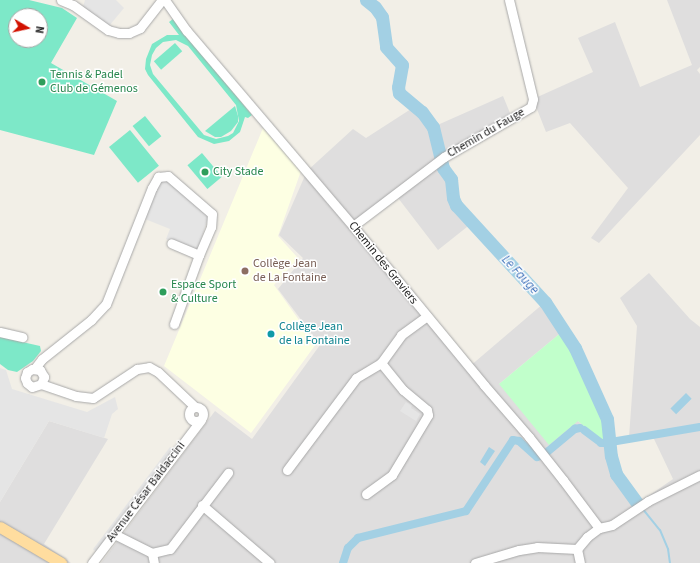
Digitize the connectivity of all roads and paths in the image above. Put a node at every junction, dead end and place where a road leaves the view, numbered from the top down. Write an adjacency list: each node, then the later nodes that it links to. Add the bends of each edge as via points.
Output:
1 (61, 0): 2 (street, via 73,5 108,30 119,33 129,33 140,28)
2 (163, 0): 4 (street, Chemin des Graviers)
3 (509, 0): 4 (street, Chemin du Fauge, via 533,99 531,107 441,159)
4 (353, 226): 7 (street, Chemin des Graviers)
5 (171, 243): 6 (street)
6 (199, 255): 8 (street); 12 (street, via 211,227 212,214 168,176 158,177 106,304)
7 (427, 316): 11 (street, via 400,336); 20 (street, Chemin des Graviers, via 563,480)
8 (174, 324)
9 (0, 332): 10 (street)
10 (22, 337)
11 (381, 363): 14 (street, via 356,378); 17 (street, via 428,415 392,475)
12 (35, 368): 13 (street, via 43,374); 13 (street, via 27,372 25,378 27,383 35,387)
13 (41, 384): 21 (street, Avenue César Baldaccini, via 76,396 93,398 137,369 149,367 158,372 195,407 190,411 190,418 194,421 201,420)
14 (287, 470)
15 (228, 473): 18 (street)
16 (700, 475): 20 (street, via 648,501 612,525)
17 (366, 494)
18 (202, 505): 24 (street, via 170,549); 29 (street)
19 (0, 527): 22 (main road)
20 (599, 528): 23 (street)
21 (114, 534): 24 (street); 27 (street, Avenue César Baldaccini)
22 (18, 537): 25 (main road); 26 (main road)
23 (577, 549): 30 (street, via 537,547); 31 (street)
24 (152, 553): 28 (street)
25 (53, 563)
26 (61, 563)
27 (92, 563)
28 (154, 563)
29 (270, 563)
30 (475, 563)
31 (580, 563)

